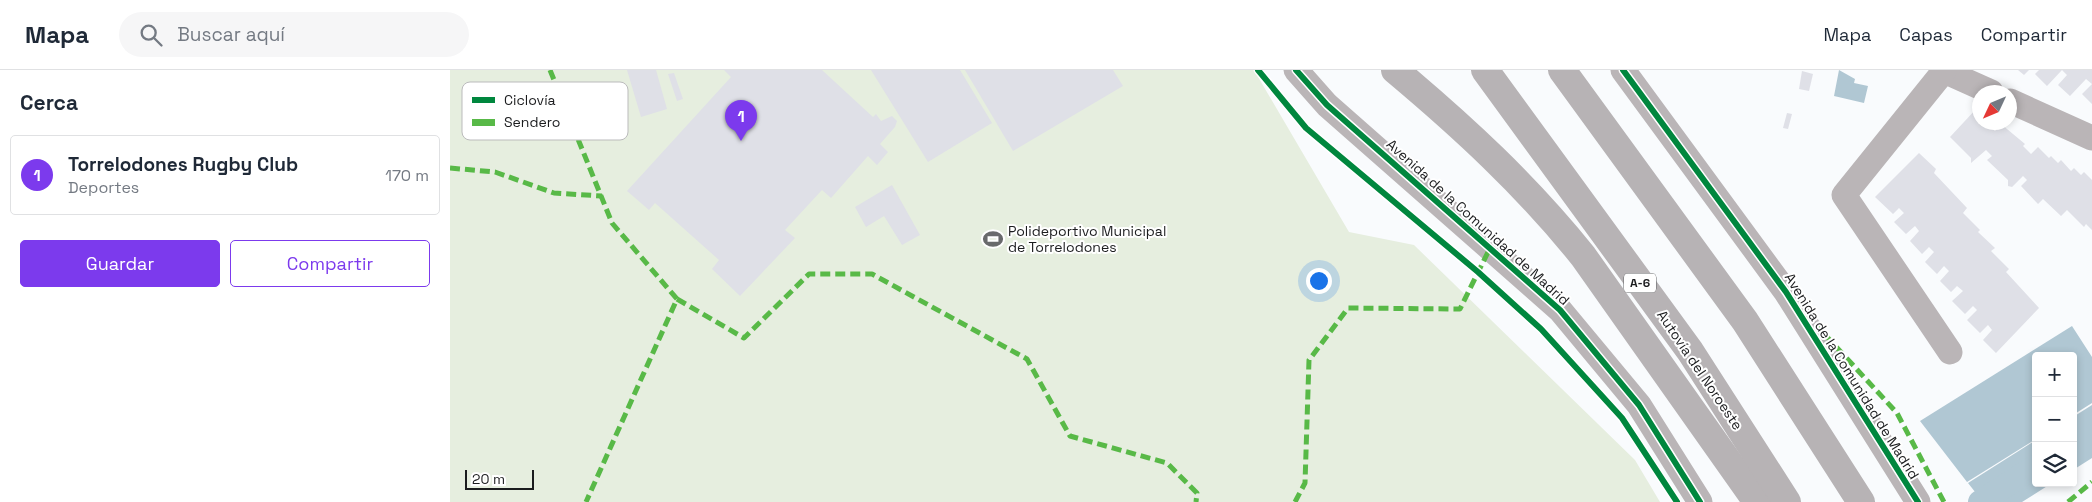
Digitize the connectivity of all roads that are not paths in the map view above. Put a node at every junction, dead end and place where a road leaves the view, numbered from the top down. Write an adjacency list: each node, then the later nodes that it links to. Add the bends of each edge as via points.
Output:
1 (1296, 70): 11 (street, Avenida de la Comunidad de Madrid, via 1327,105 1560,310 1639,405)
2 (1395, 70): 12 (highway, via 1488,152 1552,217)
3 (1485, 70): 13 (highway, Autovía del Noroeste / A-6, via 1690,351)
4 (1562, 70): 14 (highway, via 1745,321)
5 (1623, 70): 15 (street, Avenida de la Comunidad de Madrid, via 1786,292)
6 (1943, 71): 7 (street); 10 (street, via 1844,196)
7 (1975, 85)
8 (2017, 104): 9 (street)
9 (2092, 138)
10 (1950, 352)
11 (1700, 502)
12 (1757, 502)
13 (1787, 502)
14 (1860, 502)
15 (1918, 502)

